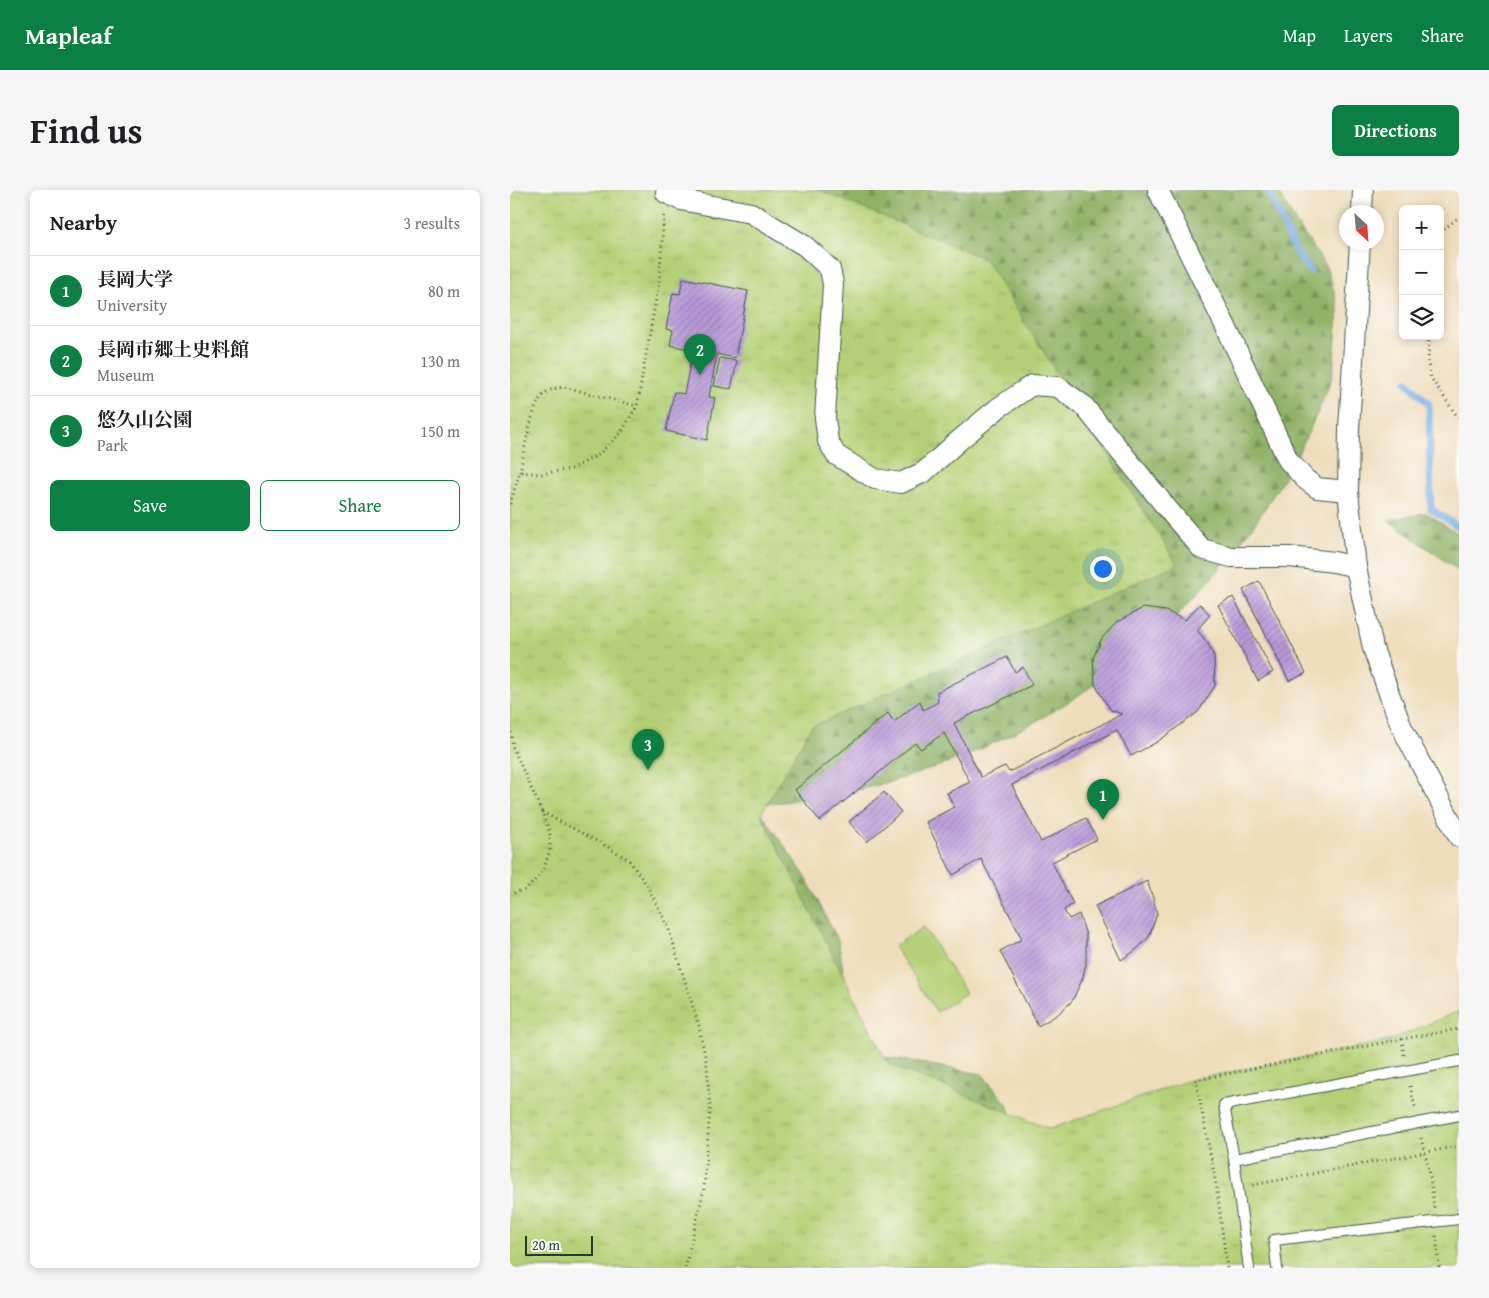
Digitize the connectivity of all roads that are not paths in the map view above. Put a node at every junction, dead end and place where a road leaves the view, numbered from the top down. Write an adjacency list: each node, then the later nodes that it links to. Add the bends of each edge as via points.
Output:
1 (1158, 190): 6 (street, via 1288,460 1317,488)
2 (1363, 190): 4 (street)
3 (666, 193): 7 (street, via 681,200 752,213 805,246 830,269 833,284 825,418 828,441 836,455 876,479 901,483 924,472 998,408 1032,385 1058,387 1084,405 1202,549 1232,557 1290,557)
4 (1362, 205)
5 (1360, 250): 6 (street)
6 (1348, 491): 7 (street)
7 (1356, 567): 8 (street, via 1373,648 1402,728)
8 (1459, 837)
9 (1459, 1061): 11 (lane, via 1224,1105)
10 (1459, 1115): 11 (lane)
11 (1234, 1159): 13 (lane)
12 (1459, 1219): 14 (lane, via 1274,1240)
13 (1249, 1268)
14 (1277, 1268)

